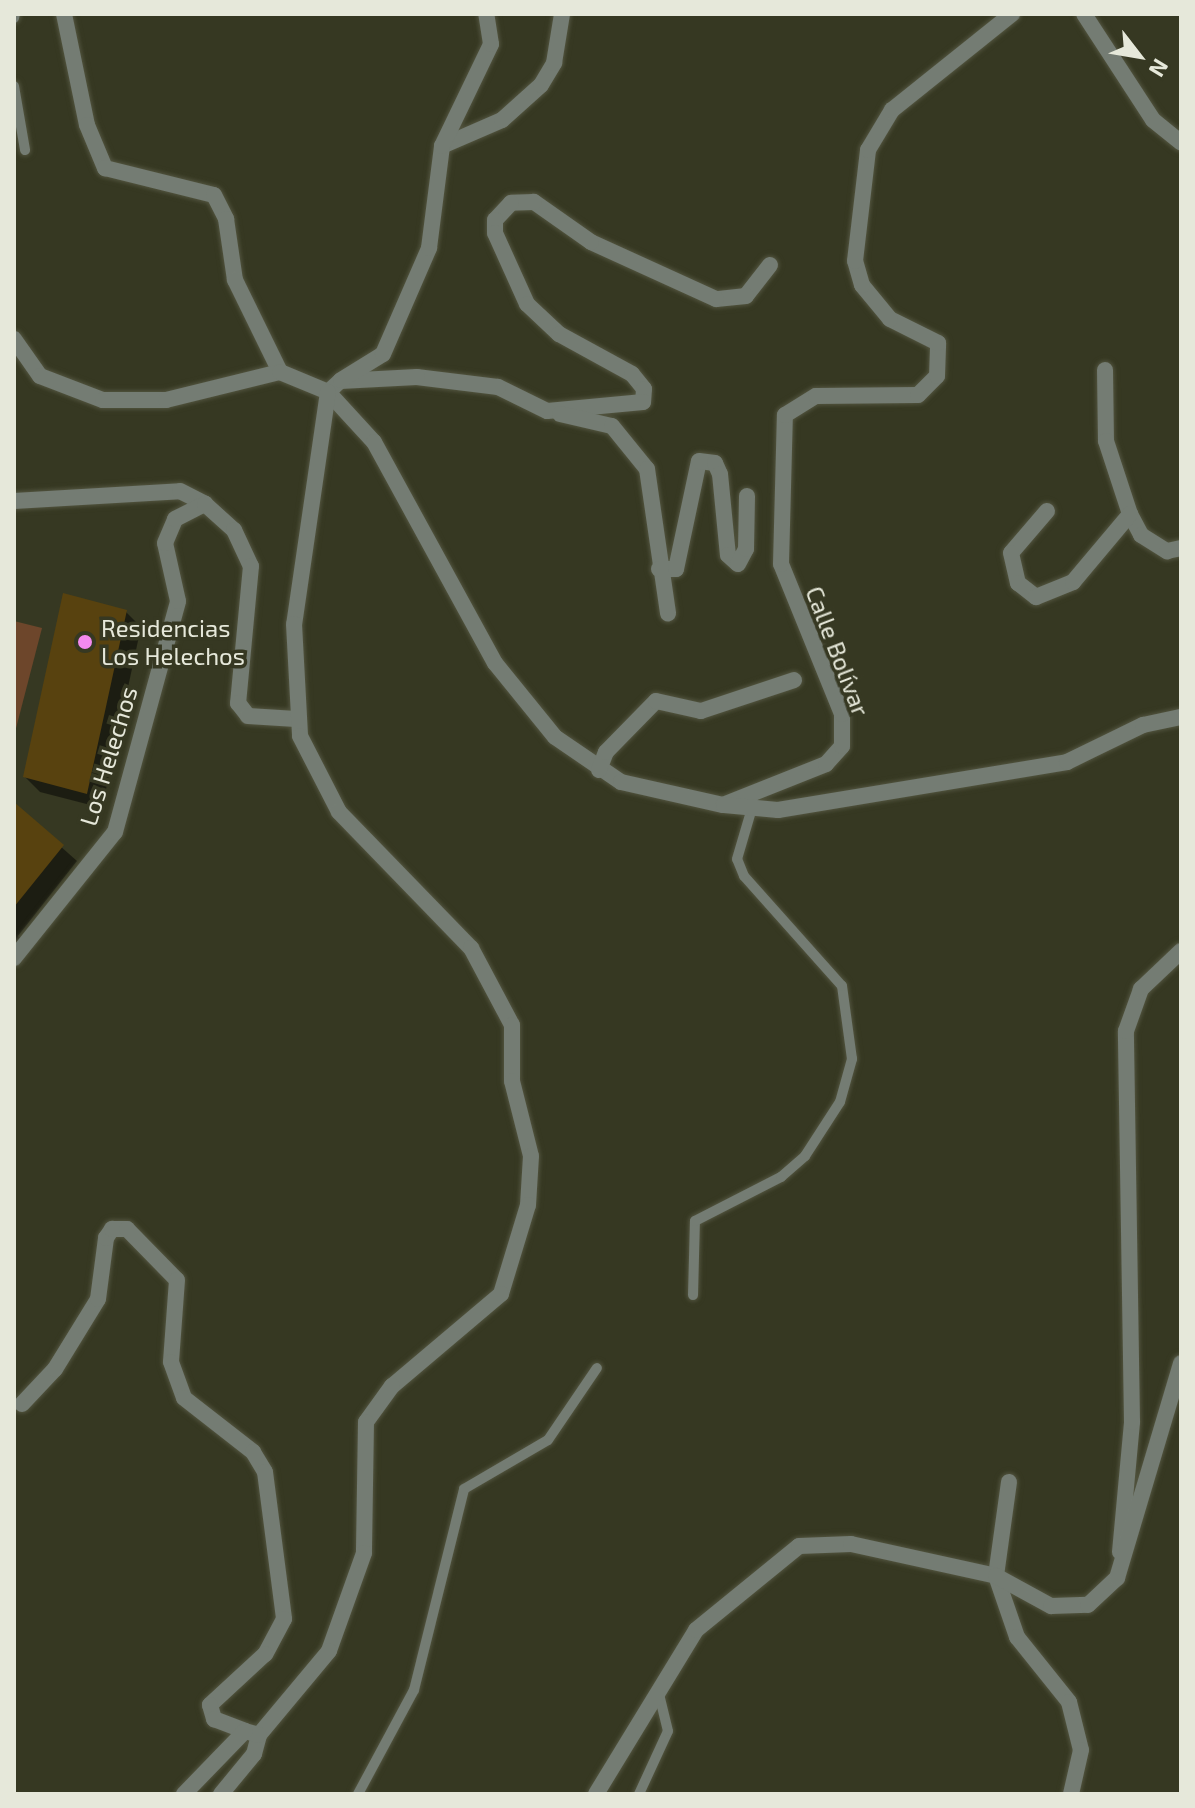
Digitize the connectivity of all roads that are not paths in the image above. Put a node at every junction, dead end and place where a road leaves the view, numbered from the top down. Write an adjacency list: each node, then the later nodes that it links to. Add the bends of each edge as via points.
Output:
1 (64, 14): 13 (street, via 87,125 105,168 214,195 226,219 235,280)
2 (486, 14): 8 (street, via 491,44)
3 (562, 14): 8 (street, via 554,63 541,85 502,120)
4 (1012, 14): 28 (street, Calle Bolívar, via 892,110 868,150 855,261 862,285 890,319 938,343 937,376 918,395 816,396 785,415 781,564 842,714 842,746 826,764)
5 (1084, 14): 7 (street, via 1153,120)
6 (14, 86): 9 (lane)
7 (1181, 143)
8 (442, 146): 14 (street, via 429,248 399,322 383,354)
9 (25, 150)
10 (770, 265): 15 (street, via 746,296 716,299 591,242 534,202 502,209 495,233 527,304 644,389 634,406)
11 (14, 339): 13 (street, via 40,376 132,404)
12 (1105, 370): 20 (street, via 1106,441)
13 (280, 372): 14 (street)
14 (334, 387): 15 (street, via 447,378 498,387); 26 (street, via 298,581); 27 (street, via 374,442 495,663 555,737)
15 (547, 411): 22 (street, via 612,426 629,442 656,504)
16 (747, 496): 22 (street, via 746,549 738,564 728,555 720,474 715,463 699,461 676,569)
17 (14, 501): 18 (street, via 180,491)
18 (205, 504): 26 (street, via 234,530 251,566 238,703 248,716); 31 (street, Los Helechos, via 175,519 165,543 178,601 115,832)
19 (1047, 511): 20 (street, via 1011,553 1018,583 1036,597 1073,582)
20 (1130, 514): 21 (street, via 1141,535 1167,551)
21 (1181, 548)
22 (659, 569): 23 (street)
23 (668, 613)
24 (794, 680): 27 (street, via 701,711 656,701 606,752)
25 (1181, 717): 29 (street, via 1143,725 1067,762 794,808)
26 (296, 719): 40 (street, via 339,812 471,948 509,1017 512,1081 532,1178 501,1294 392,1386 366,1422 364,1553 329,1651)
27 (599, 770): 28 (street, via 643,790)
28 (723, 805): 29 (street)
29 (752, 808): 32 (lane, via 737,859 744,876 842,986 852,1059 840,1102 805,1156 781,1177 695,1221)
30 (1181, 951): 38 (street, via 1141,989 1126,1031 1132,1422)
31 (14, 958)
32 (693, 1295)
33 (1181, 1363): 38 (street)
34 (597, 1368): 43 (lane, via 548,1440 464,1489 414,1690)
35 (22, 1404): 40 (street, via 55,1369 98,1299 106,1238 112,1229 127,1229 177,1280 171,1362 184,1398 253,1452 265,1472 284,1619 265,1654 210,1705 214,1719)
36 (1009, 1482): 37 (street)
37 (996, 1576): 38 (street, via 1051,1606 1088,1605); 39 (street, via 851,1544 799,1546 696,1630); 46 (street, via 1017,1637 1069,1702 1081,1750)
38 (1117, 1578)
39 (658, 1690): 44 (street); 45 (lane, via 668,1731)
40 (252, 1733): 41 (street); 42 (street, via 254,1754)
41 (184, 1794)
42 (221, 1794)
43 (358, 1794)
44 (596, 1794)
45 (639, 1794)
46 (1071, 1794)

